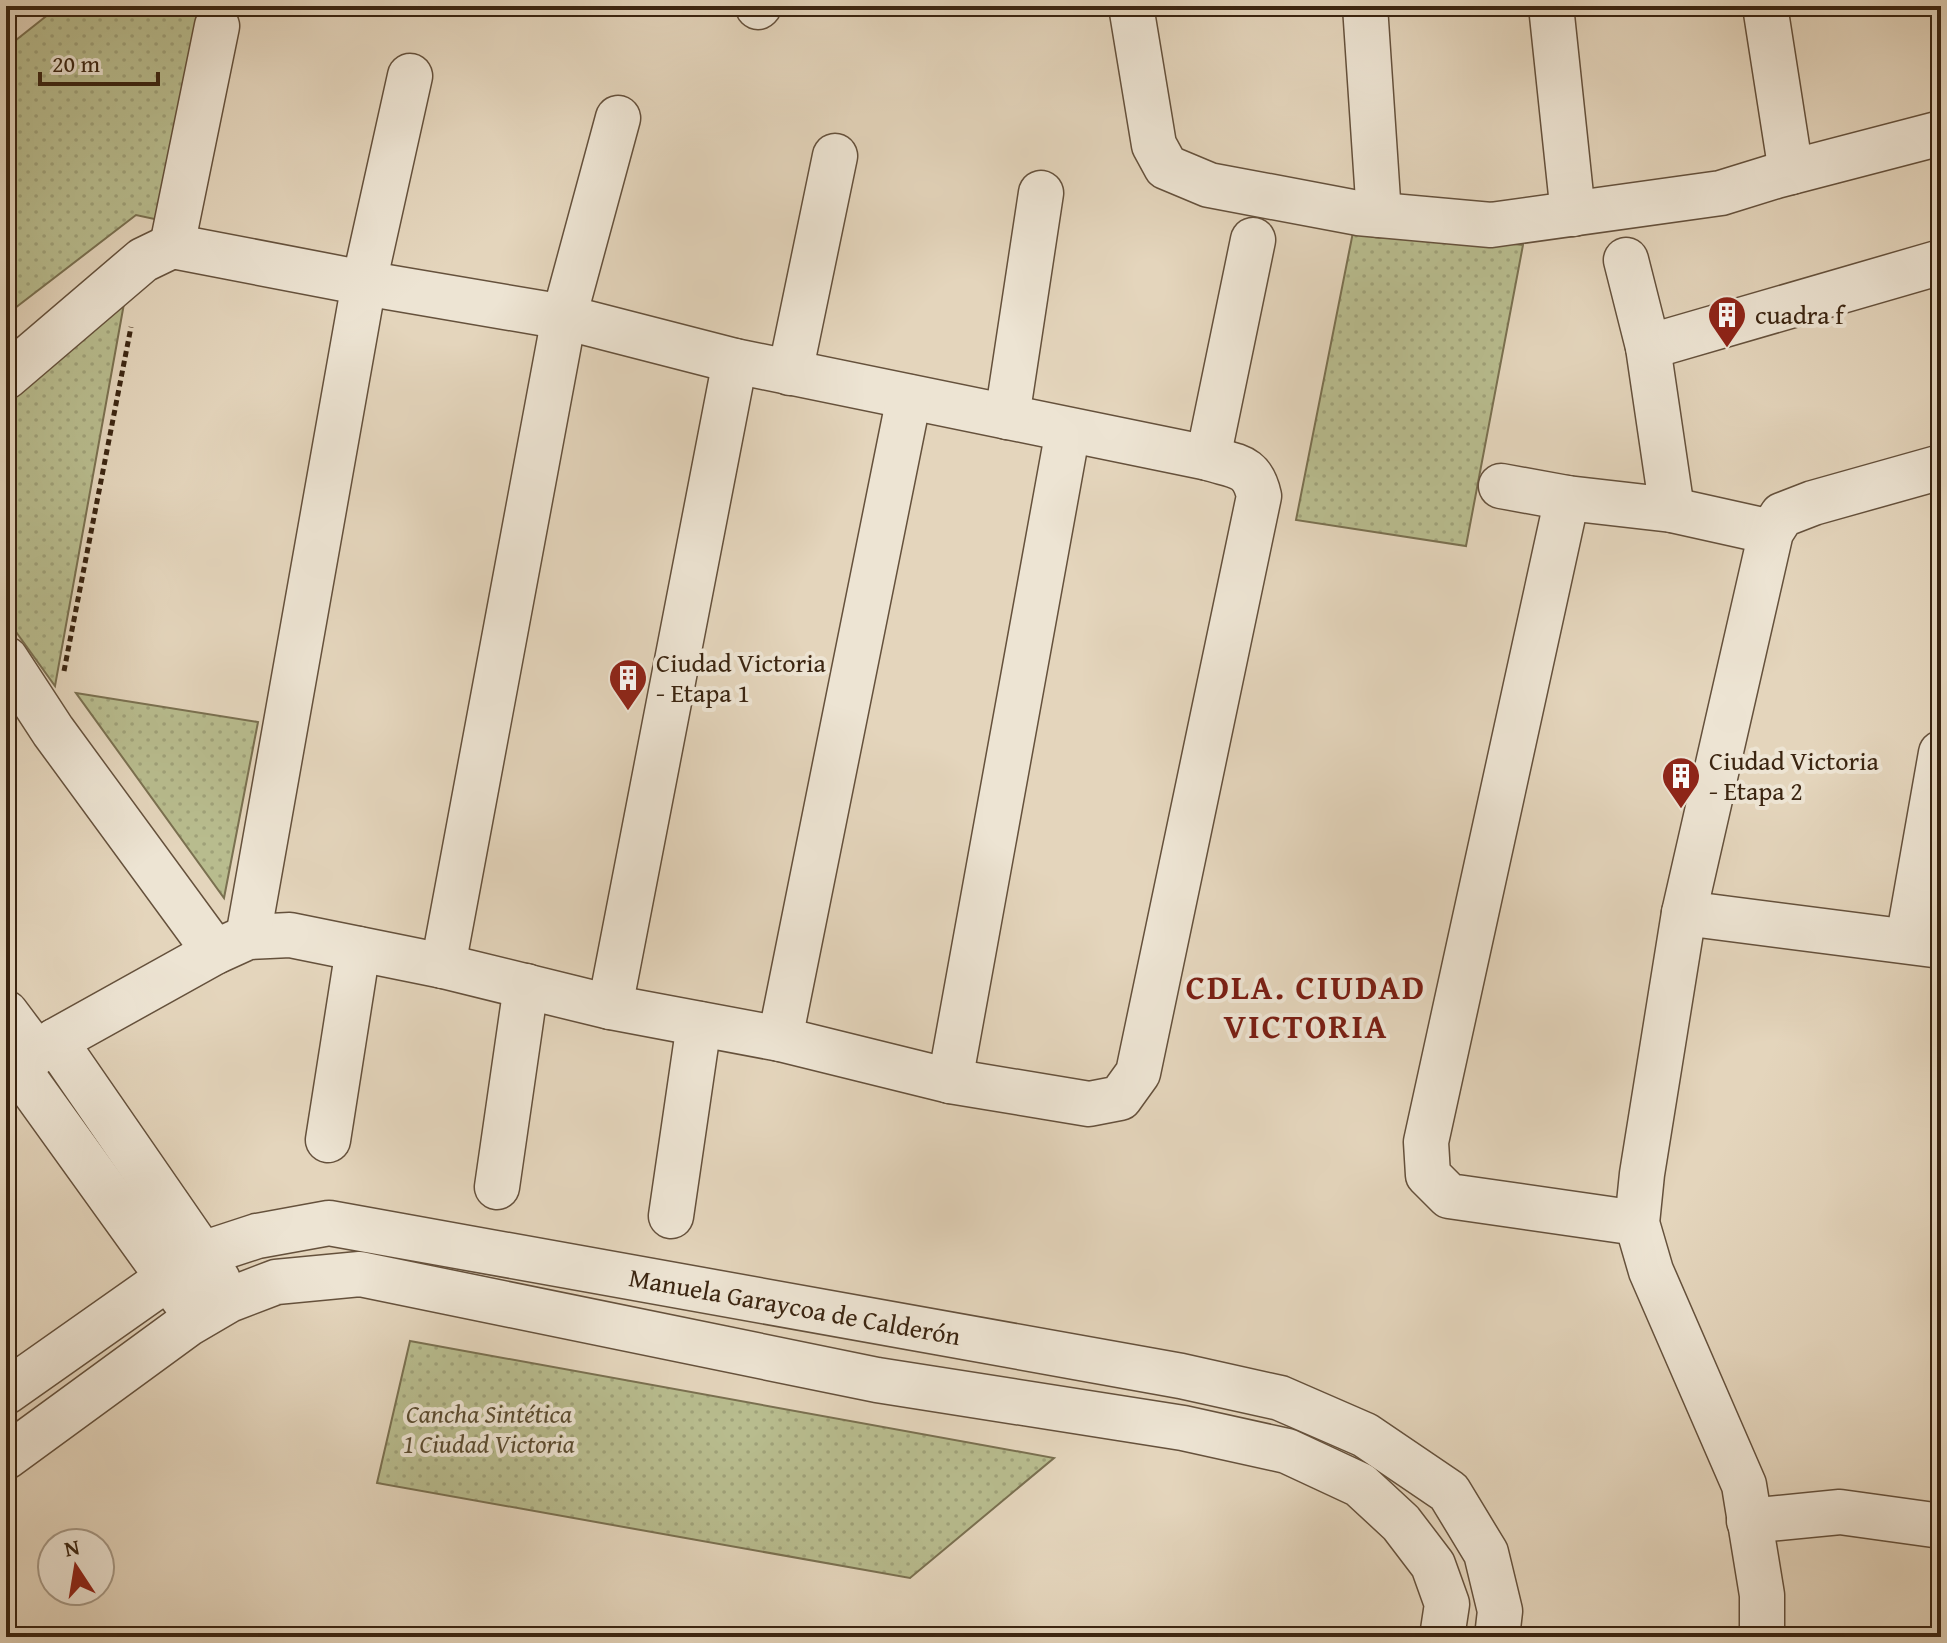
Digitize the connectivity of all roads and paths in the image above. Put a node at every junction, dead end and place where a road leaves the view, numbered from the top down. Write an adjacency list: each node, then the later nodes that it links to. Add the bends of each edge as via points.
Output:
1 (1131, 6): 13 (street, via 1154,145 1166,167 1209,185)
2 (1365, 6): 13 (street)
3 (1551, 6): 12 (street)
4 (1765, 6): 10 (street)
5 (217, 26): 15 (street)
6 (410, 76): 18 (street)
7 (618, 118): 19 (street)
8 (1941, 133): 10 (street)
9 (835, 156): 23 (street)
10 (1791, 172): 12 (street, via 1721,193)
11 (1041, 193): 26 (street)
12 (1573, 214): 13 (street, via 1491,225)
13 (1379, 215)
14 (1253, 240): 28 (street)
15 (172, 246): 18 (street); 24 (street, via 143,260)
16 (1626, 260): 21 (street)
17 (1941, 262): 21 (street)
18 (364, 283): 19 (street); 39 (street)
19 (564, 317): 22 (street); 41 (street)
20 (131, 323): 35 (path)
21 (1648, 347): 32 (street)
22 (735, 361): 23 (street); 43 (street)
23 (790, 373): 25 (street)
24 (6, 377)
25 (909, 397): 26 (street); 46 (street)
26 (1007, 417): 27 (street)
27 (1068, 430): 28 (street); 48 (street)
28 (1208, 458): 48 (street, via 1245,470 1256,481 1259,496 1138,1073 1120,1098 1089,1104)
29 (1941, 467): 33 (street, via 1813,503 1782,515)
30 (1501, 486): 31 (street)
31 (1567, 498): 32 (street); 52 (street, via 1426,1142 1428,1175 1449,1196)
32 (1672, 510): 33 (street)
33 (1771, 532): 37 (street)
34 (6, 659): 35 (street)
35 (53, 731): 39 (street)
36 (1941, 753): 38 (street)
37 (1684, 913): 38 (street); 52 (street)
38 (1924, 943)
39 (232, 945): 40 (street, via 290,935); 47 (street)
40 (358, 949): 41 (street); 49 (street)
41 (443, 966): 42 (street)
42 (526, 986): 43 (street); 50 (street)
43 (610, 1007): 45 (street)
44 (6, 1013): 47 (street)
45 (699, 1024): 46 (street); 51 (street)
46 (780, 1039): 48 (street)
47 (28, 1058): 53 (street)
48 (950, 1081)
49 (328, 1140)
50 (497, 1187)
51 (671, 1216)
52 (1637, 1223): 57 (street, via 1651,1271 1744,1485)
53 (186, 1266): 54 (street); 55 (street, Manuela Garaycoa de Calderón); 60 (street, Manuela Garaycoa de Calderón, via 257,1236 329,1223 1280,1398 1365,1435 1449,1492 1486,1553 1500,1611)
54 (214, 1310): 56 (street, Manuela Garaycoa de Calderón); 59 (street, Manuela Garaycoa de Calderón, via 276,1282 360,1274 877,1380 1183,1428 1287,1451 1360,1485 1401,1523 1433,1565 1447,1604)
55 (6, 1392)
56 (6, 1457)
57 (1749, 1521): 58 (street, via 1840,1512); 61 (street, via 1762,1595)
58 (1941, 1526)
59 (1442, 1637)
60 (1497, 1637)
61 (1762, 1637)

